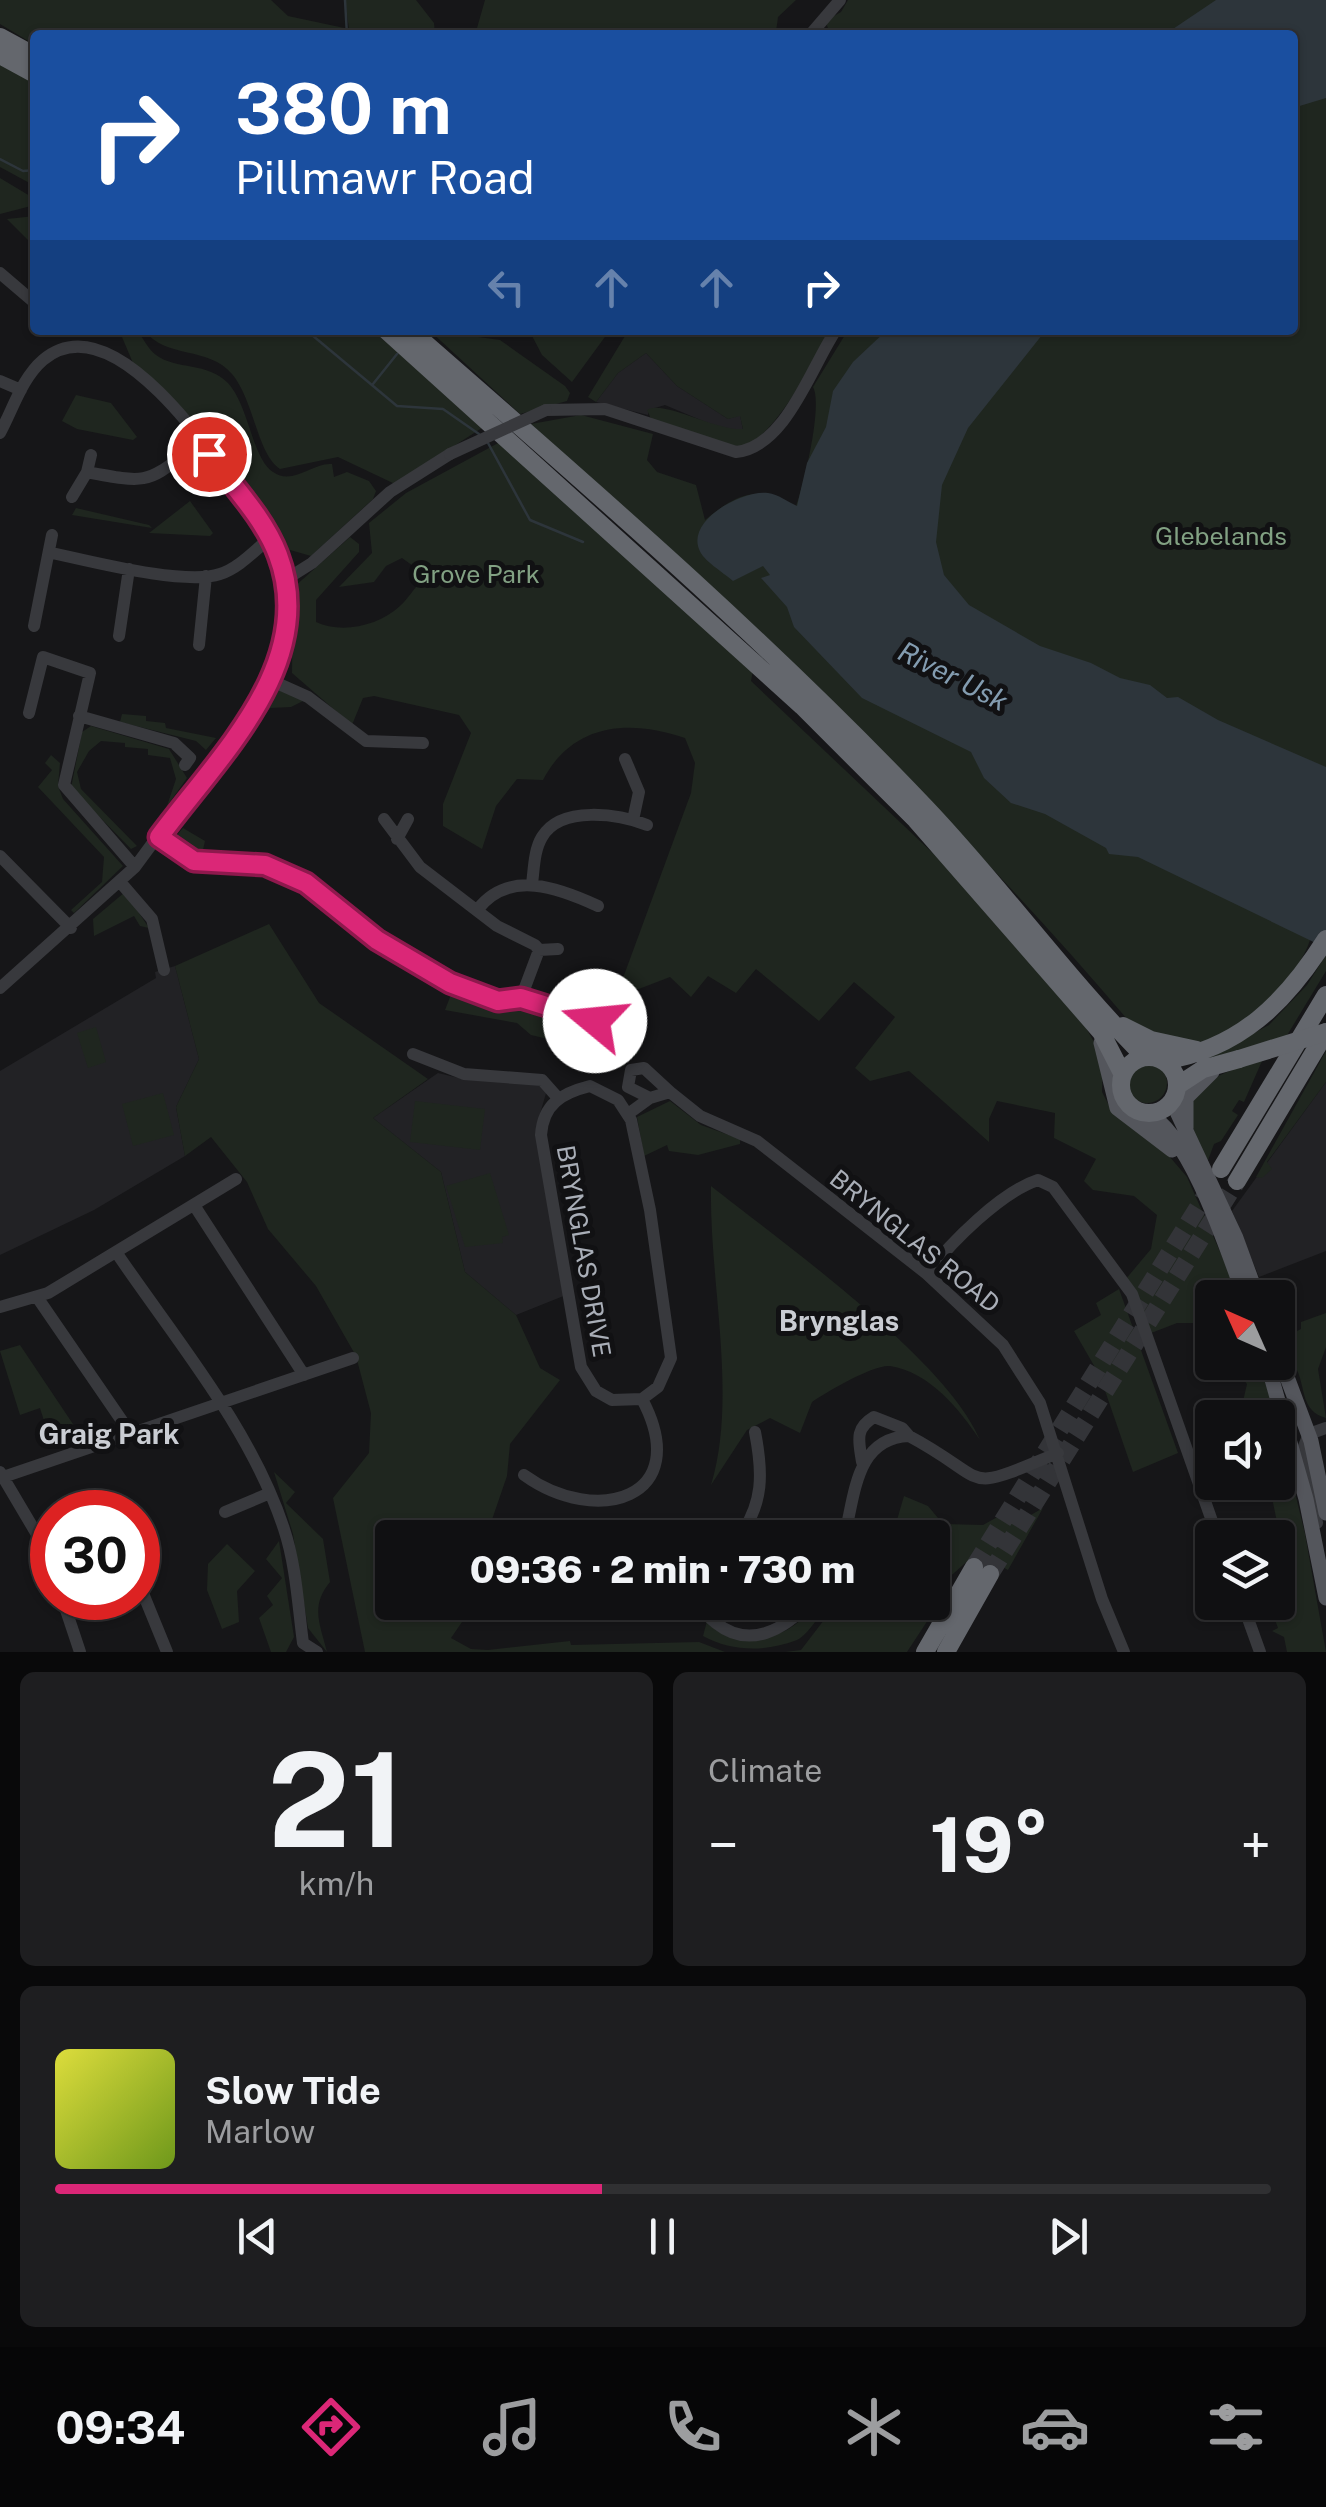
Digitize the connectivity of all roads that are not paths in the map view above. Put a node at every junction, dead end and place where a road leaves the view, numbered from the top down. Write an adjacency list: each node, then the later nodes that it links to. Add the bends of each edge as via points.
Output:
1 (840, 0): 2 (street)
2 (814, 30)
3 (0, 37): 4 (highway)
4 (30, 53)
5 (0, 54): 6 (highway)
6 (30, 71)
7 (0, 273): 8 (street)
8 (30, 299)
9 (59, 335): 13 (street)
10 (392, 335): 54 (highway, via 802,706)
11 (416, 335): 54 (highway, via 836,718 926,808)
12 (833, 335): 26 (street, bridge, via 783,418 751,450 736,452 604,410 546,410 450,454 390,492)
13 (62, 348): 15 (street, via 42,360); 17 (street, via 81,347 132,365 165,395)
14 (0, 381): 15 (street)
15 (21, 390): 16 (street)
16 (0, 432)
17 (200, 443): 19 (street, via 139,482); 22 (street)
18 (91, 455): 19 (street)
19 (87, 472): 20 (street)
20 (72, 497)
21 (52, 535): 23 (street)
22 (270, 538): 25 (street, via 232,568); 26 (street)
23 (52, 553): 24 (street); 27 (street)
24 (129, 570): 25 (street); 28 (street)
25 (206, 576): 29 (street)
26 (284, 580): 30 (street, via 286,647)
27 (34, 626)
28 (120, 636)
29 (199, 644)
30 (270, 680): 33 (street, via 308,697 366,741); 38 (street)
31 (29, 713): 32 (street, via 43,657 90,673)
32 (79, 716): 34 (street, via 174,744 190,758); 41 (street, via 64,785)
33 (423, 743)
34 (185, 765)
35 (627, 769): 43 (street, via 640,822 589,815 556,824 539,842)
36 (384, 819): 39 (street)
37 (408, 819): 39 (street)
38 (159, 837): 41 (street); 52 (street, via 194,861 265,865 288,874 448,982 498,1001)
39 (396, 839): 45 (street)
40 (2, 860): 46 (street)
41 (135, 868): 42 (street)
42 (121, 883): 46 (street); 50 (street, via 152,919)
43 (532, 884): 44 (street, via 582,906); 45 (street, via 504,889)
44 (598, 906)
45 (478, 909): 49 (street)
46 (70, 928): 51 (street)
47 (1326, 939): 57 (highway, via 1288,994)
48 (558, 949): 49 (street)
49 (538, 950): 52 (street)
50 (164, 970)
51 (0, 988)
52 (521, 998): 55 (street)
53 (1321, 1002): 69 (highway)
54 (1096, 1015): 57 (highway, via 1138,1035); 59 (highway); 61 (highway); 70 (main road, via 1117,1108 1158,1135)
55 (595, 1021)
56 (1326, 1032): 60 (highway, bridge); 72 (highway)
57 (1209, 1050): 59 (highway)
58 (413, 1054): 64 (street, via 464,1074 542,1080)
59 (1154, 1059): 61 (highway, via 1132,1063); 63 (highway, via 1174,1072)
60 (1232, 1061): 63 (highway, via 1194,1073); 68 (main road, via 1204,1076 1186,1098)
61 (1123, 1075): 66 (highway, via 1128,1103)
62 (670, 1092): 65 (street); 65 (street, BRYNGLAS ROAD, via 644,1068 631,1070 628,1087); 75 (street, BRYNGLAS ROAD, via 717,1125 757,1141)
63 (1174, 1094): 66 (highway, via 1161,1110); 68 (main road)
64 (558, 1098): 67 (street, via 590,1086 618,1100); 84 (street, BRYNGLAS DRIVE, via 544,1115 541,1135 578,1359 596,1392 612,1400)
65 (650, 1098): 67 (street)
66 (1148, 1113): 70 (main road, via 1164,1125)
67 (628, 1114): 84 (street, via 672,1358 658,1387)
68 (1188, 1142): 77 (main road)
69 (1221, 1169)
70 (1194, 1176): 76 (main road)
71 (236, 1179): 73 (street)
72 (1237, 1182)
73 (194, 1205): 74 (street); 81 (street)
74 (116, 1252): 78 (street); 85 (street)
75 (927, 1274): 91 (street, BRYNGLAS ROAD, via 1003,1345 1040,1403); 103 (street, via 957,1238 1020,1190 1038,1180 1053,1188 1132,1294)
76 (1237, 1280)
77 (1251, 1280)
78 (38, 1297): 79 (street); 88 (street)
79 (0, 1307)
80 (353, 1358): 81 (street)
81 (304, 1374): 85 (street)
82 (1289, 1380): 90 (main road)
83 (1291, 1380): 86 (street, via 1308,1414)
84 (642, 1399): 95 (street, via 659,1454 648,1482 636,1492 622,1500 591,1501)
85 (218, 1403): 88 (street); 97 (street)
86 (1326, 1427): 90 (street)
87 (755, 1432): 101 (street, via 761,1490)
88 (130, 1434): 96 (street)
89 (909, 1436): 91 (street, via 972,1480 1005,1478); 93 (street, via 883,1442); 93 (street, via 874,1417 857,1438)
90 (1313, 1438): 92 (main road); 104 (street)
91 (1058, 1453): 117 (street, BRYNGLAS ROAD)
92 (1322, 1458): 99 (main road)
93 (862, 1462): 102 (street)
94 (1295, 1462): 104 (main road)
95 (524, 1475)
96 (1, 1476): 100 (street)
97 (270, 1492): 98 (street); 111 (street, via 290,1552)
98 (224, 1512)
99 (1326, 1512)
100 (30, 1520)
101 (752, 1520)
102 (848, 1520)
103 (1212, 1520)
104 (1320, 1561): 105 (main road)
105 (1326, 1598)
106 (69, 1620): 112 (street)
107 (154, 1620): 113 (street)
108 (715, 1620): 109 (street, via 734,1634 761,1636)
109 (793, 1620)
110 (1248, 1620): 118 (street)
111 (298, 1648): 114 (street)
112 (80, 1652)
113 (167, 1652)
114 (317, 1652)
115 (925, 1652): 116 (highway, via 982,1570)
116 (946, 1652)
117 (1124, 1652)
118 (1260, 1652)

